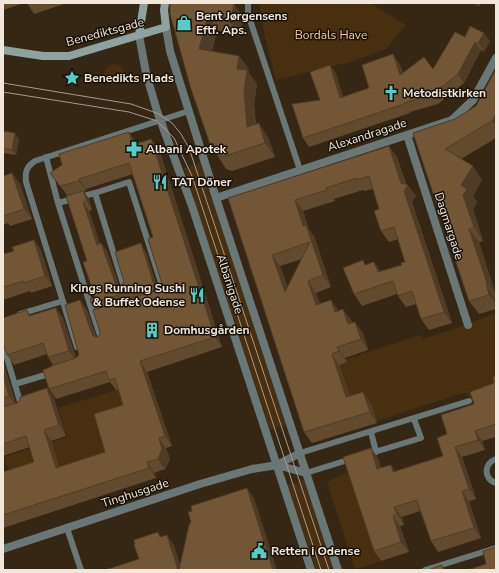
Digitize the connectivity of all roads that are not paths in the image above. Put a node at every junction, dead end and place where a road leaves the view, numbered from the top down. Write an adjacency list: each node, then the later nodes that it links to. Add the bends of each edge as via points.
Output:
1 (144, 3): 5 (main road, Albanigade)
2 (165, 3): 4 (main road, Albanigade)
3 (248, 3): 12 (lane, via 248,14)
4 (166, 27): 5 (main road, Benediktsgade); 8 (street, Albanigade, via 170,51)
5 (139, 35): 6 (main road, Benediktsgade, via 69,56 43,56); 9 (street, Albanigade, via 146,73)
6 (3, 50)
7 (496, 58): 10 (street, Alexandragade, via 473,100 452,120)
8 (189, 111): 9 (lane); 14 (street, Albanigade)
9 (161, 120): 11 (lane); 37 (street, Albanigade)
10 (407, 134): 12 (street, Alexandragade); 22 (street, Dagmargade)
11 (46, 156): 15 (lane); 18 (lane, via 30,164 25,173 26,182)
12 (300, 170): 14 (street, Alexandragade)
13 (94, 192): 15 (lane); 16 (lane); 17 (lane, via 129,182 165,296)
14 (216, 198): 33 (street, Albanigade)
15 (58, 203): 21 (lane)
16 (125, 290)
17 (158, 298)
18 (63, 301): 20 (lane); 25 (lane)
19 (108, 313): 21 (lane)
20 (10, 317)
21 (94, 318): 23 (lane)
22 (468, 325)
23 (103, 344)
24 (3, 345): 27 (lane)
25 (78, 350)
26 (60, 371): 27 (lane)
27 (15, 384): 29 (lane, via 23,409)
28 (469, 401): 30 (lane)
29 (16, 411)
30 (414, 418): 31 (lane); 32 (lane, via 421,438)
31 (370, 432): 32 (lane); 33 (lane)
32 (376, 452): 34 (lane)
33 (300, 453): 37 (street, Tinghusgade); 38 (street, Albanigade)
34 (362, 456)
35 (355, 458): 38 (lane)
36 (496, 459): 39 (lane, via 490,462 486,469 490,480)
37 (277, 465): 38 (street, Tinghusgade); 40 (street, Tinghusgade, via 252,469 200,484); 44 (street, Albanigade)
38 (306, 473): 45 (street, Albanigade)
39 (496, 483)
40 (67, 528): 42 (street, Tinghusgade); 43 (lane)
41 (496, 548): 46 (lane)
42 (3, 549)
43 (80, 570)
44 (311, 570)
45 (338, 570)
46 (424, 570)

